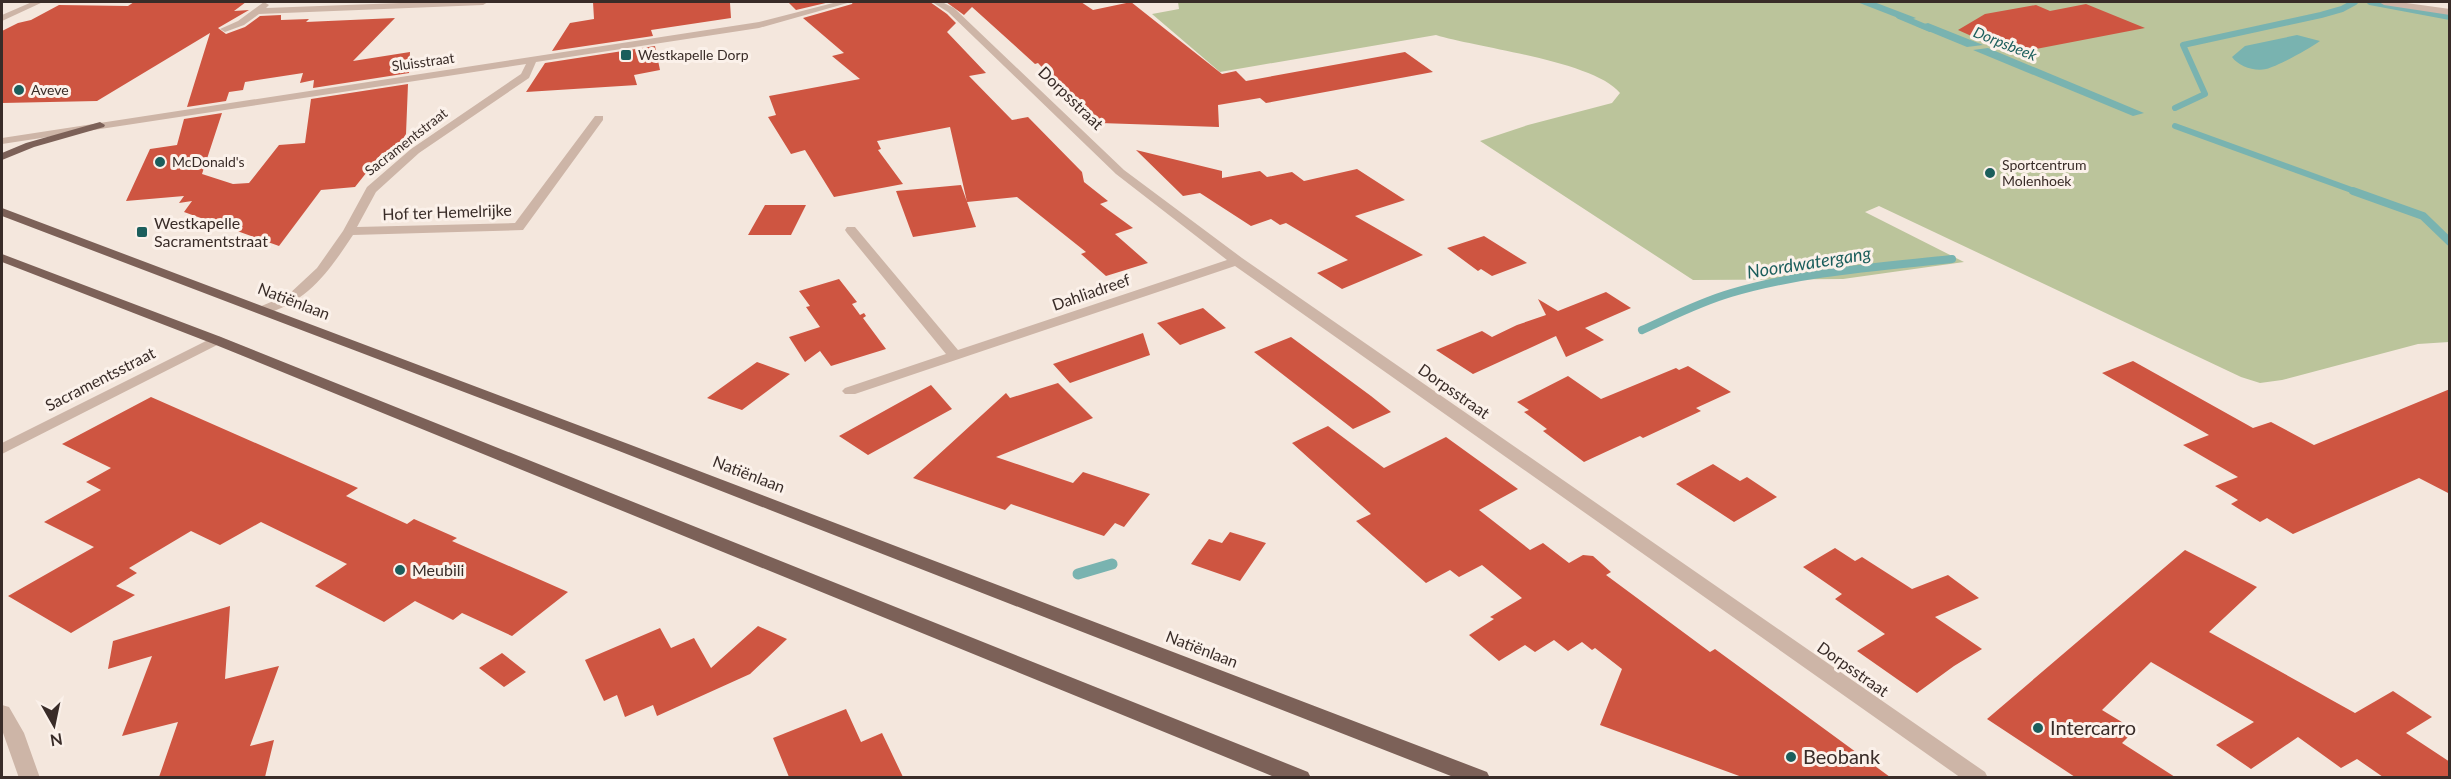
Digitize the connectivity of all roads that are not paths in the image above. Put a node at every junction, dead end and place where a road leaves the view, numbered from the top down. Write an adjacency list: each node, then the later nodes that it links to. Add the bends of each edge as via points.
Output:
1 (38, 2): 9 (street)
2 (268, 2): 7 (street)
3 (483, 2): 7 (street)
4 (846, 2): 11 (street, Sluisstraat, via 759,25)
5 (936, 2): 20 (street, Dorpsstraat, via 951,10 1120,172)
6 (2384, 2): 8 (street)
7 (256, 11): 10 (street, via 242,23)
8 (2450, 12)
9 (2, 18)
10 (225, 29)
11 (531, 61): 13 (street, Sluisstraat); 18 (street, Sacramentstraat, via 525,76 415,151 371,190)
12 (599, 118): 18 (street, Hof ter Hemelrijke, via 519,227)
13 (99, 125): 14 (street, Sluisstraat); 15 (main road)
14 (2, 141)
15 (2, 157)
16 (2, 212): 21 (main road, Natiënlaan)
17 (850, 230): 23 (street)
18 (349, 231): 21 (street, Sacramentstraat, via 322,271 293,298)
19 (2, 258): 22 (main road)
20 (1237, 261): 23 (street, Dahliadreef); 30 (street, Dorpsstraat)
21 (264, 310): 29 (main road, Natiënlaan)
22 (216, 340): 25 (street, Sacramentsstraat); 28 (main road)
23 (956, 357): 24 (street, Dahliadreef)
24 (850, 392)
25 (2, 450)
26 (2, 713): 27 (street)
27 (30, 777)
28 (1301, 777)
29 (1480, 777)
30 (1978, 777)

